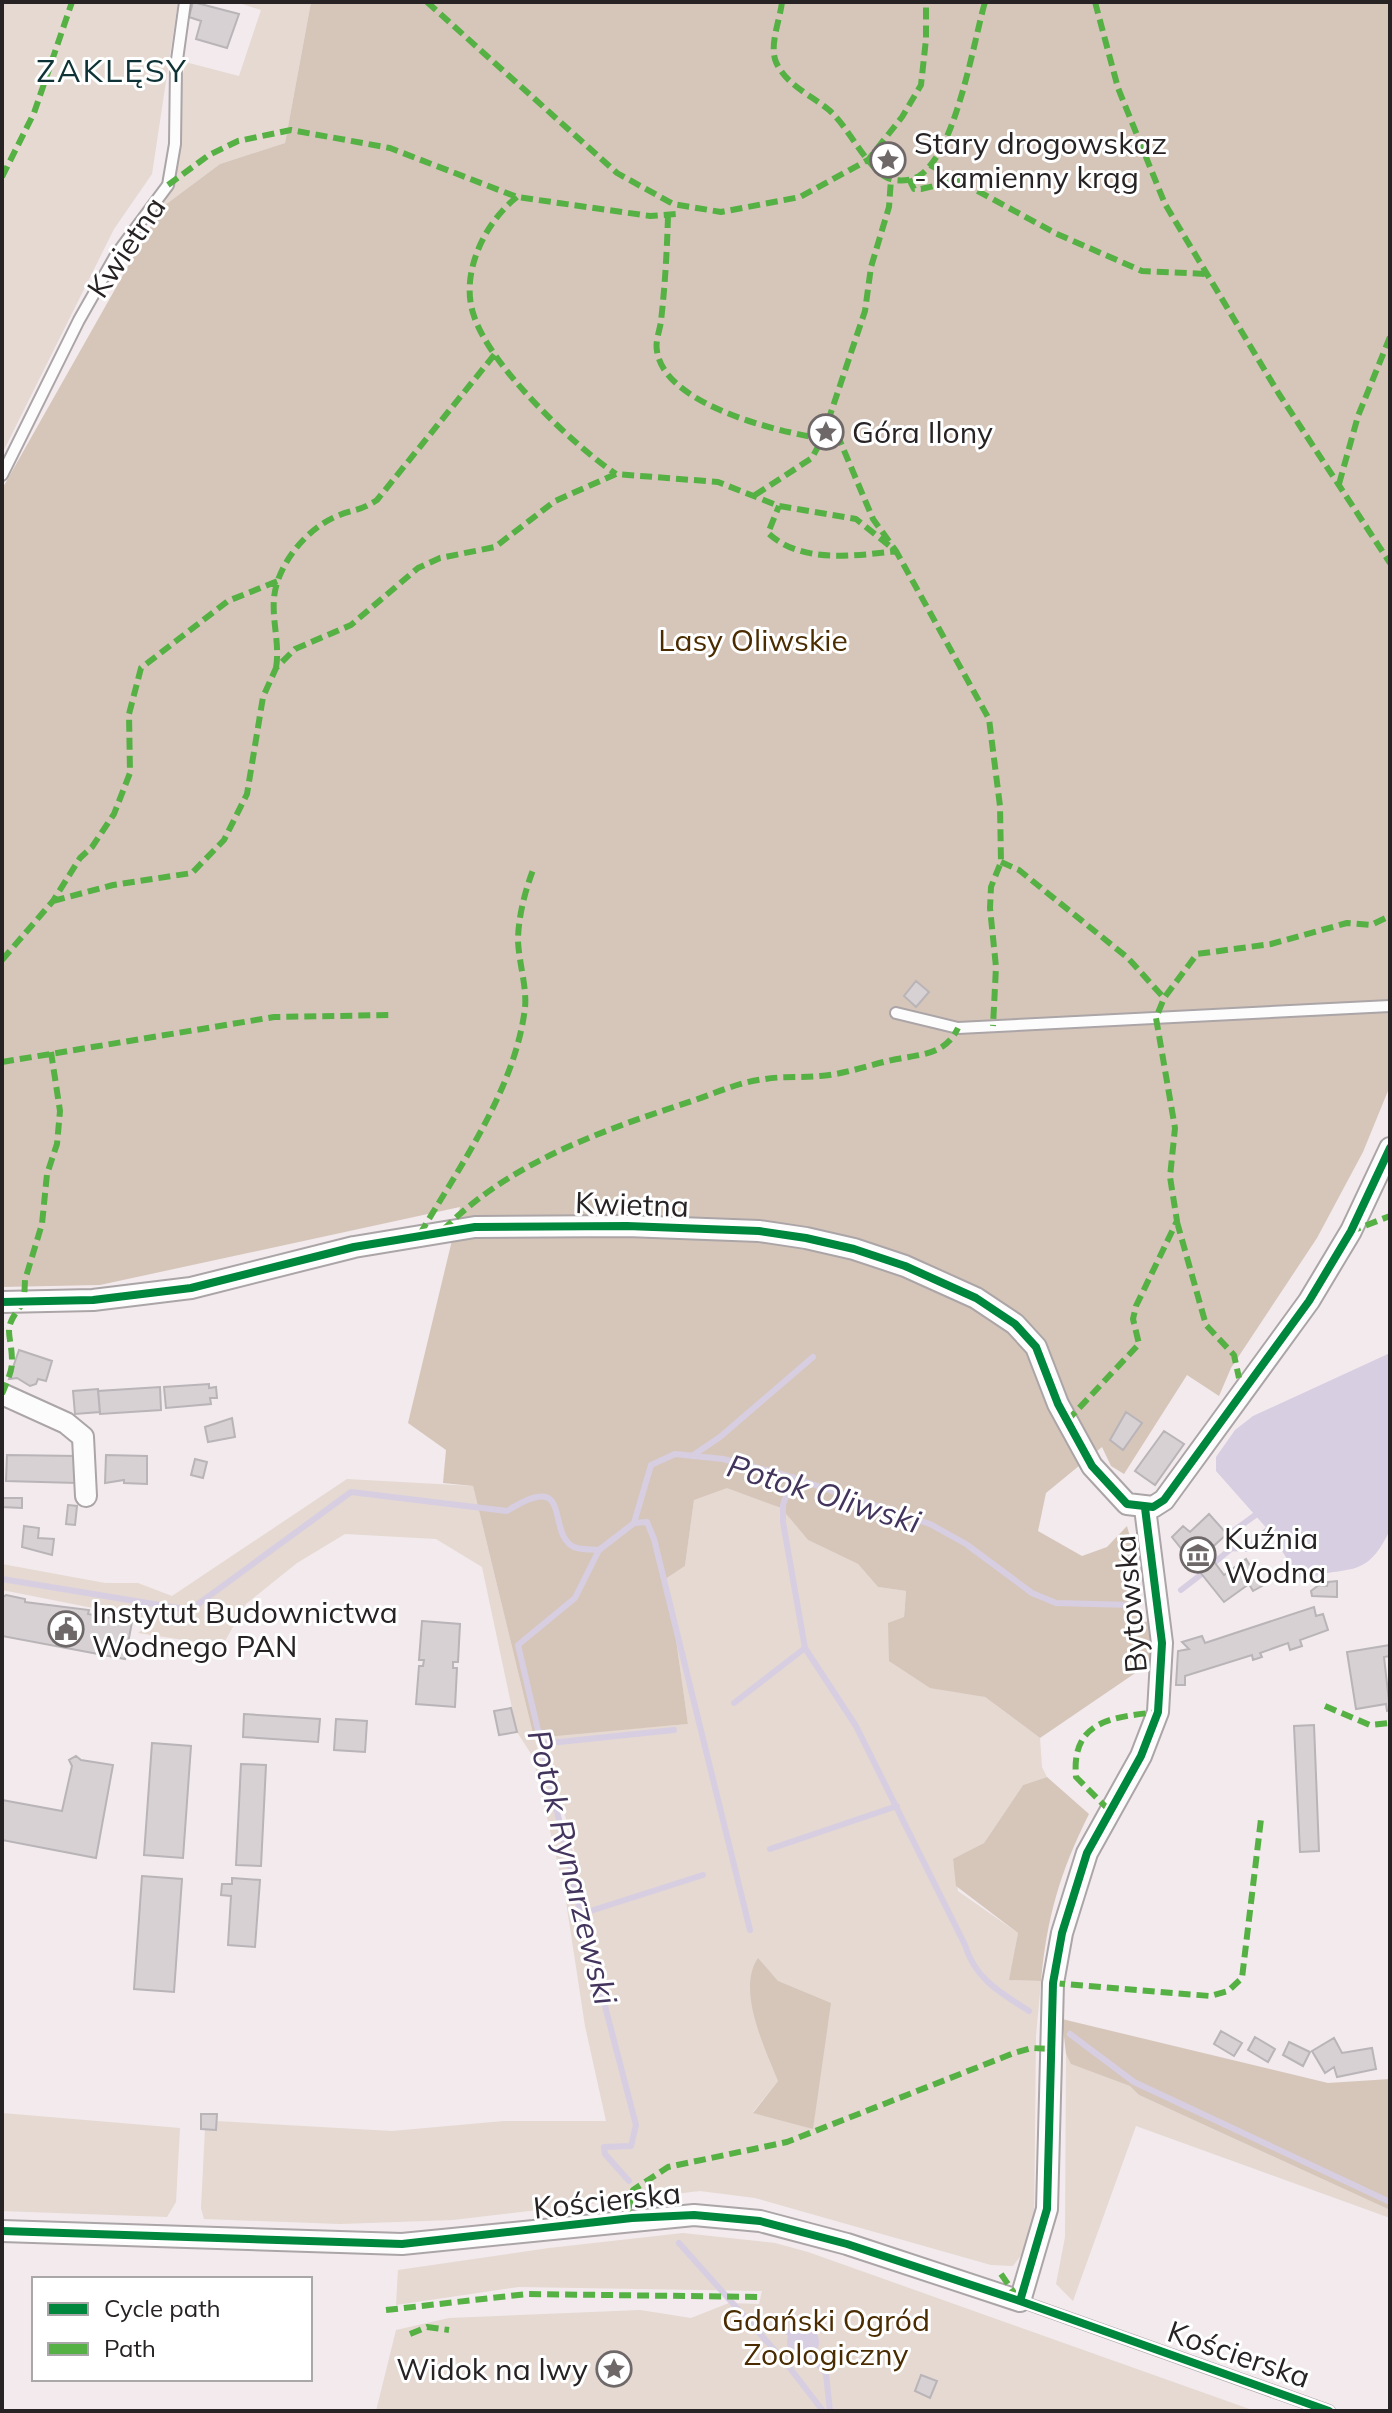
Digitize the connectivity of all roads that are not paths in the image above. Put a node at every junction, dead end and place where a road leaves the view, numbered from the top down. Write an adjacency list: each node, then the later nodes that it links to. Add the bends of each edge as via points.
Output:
1 (185, 2): 2 (lane, Kwietna, via 168,185 116,255)
2 (2, 475)
3 (1390, 1006): 4 (lane, via 958,1028)
4 (896, 1013)
5 (1390, 1148): 9 (street, Bytowska, via 1351,1231 1309,1301 1164,1500)
6 (2, 1302): 9 (street, Kwietna, via 93,1300 179,1290 354,1247 475,1227 627,1226 806,1238 905,1266 976,1298 1015,1324 1036,1347 1058,1404 1092,1466 1127,1504)
7 (2, 1394): 8 (street, via 66,1423 83,1437)
8 (86, 1496)
9 (1145, 1508): 11 (street, Bytowska, via 1161,1687 1155,1723 1087,1853 1062,1933 1053,1983 1047,2209)
10 (2, 2231): 11 (street, Kościerska, via 402,2244 694,2215 760,2221)
11 (1020, 2301): 12 (lane, Kościerska)
12 (1329, 2411)

